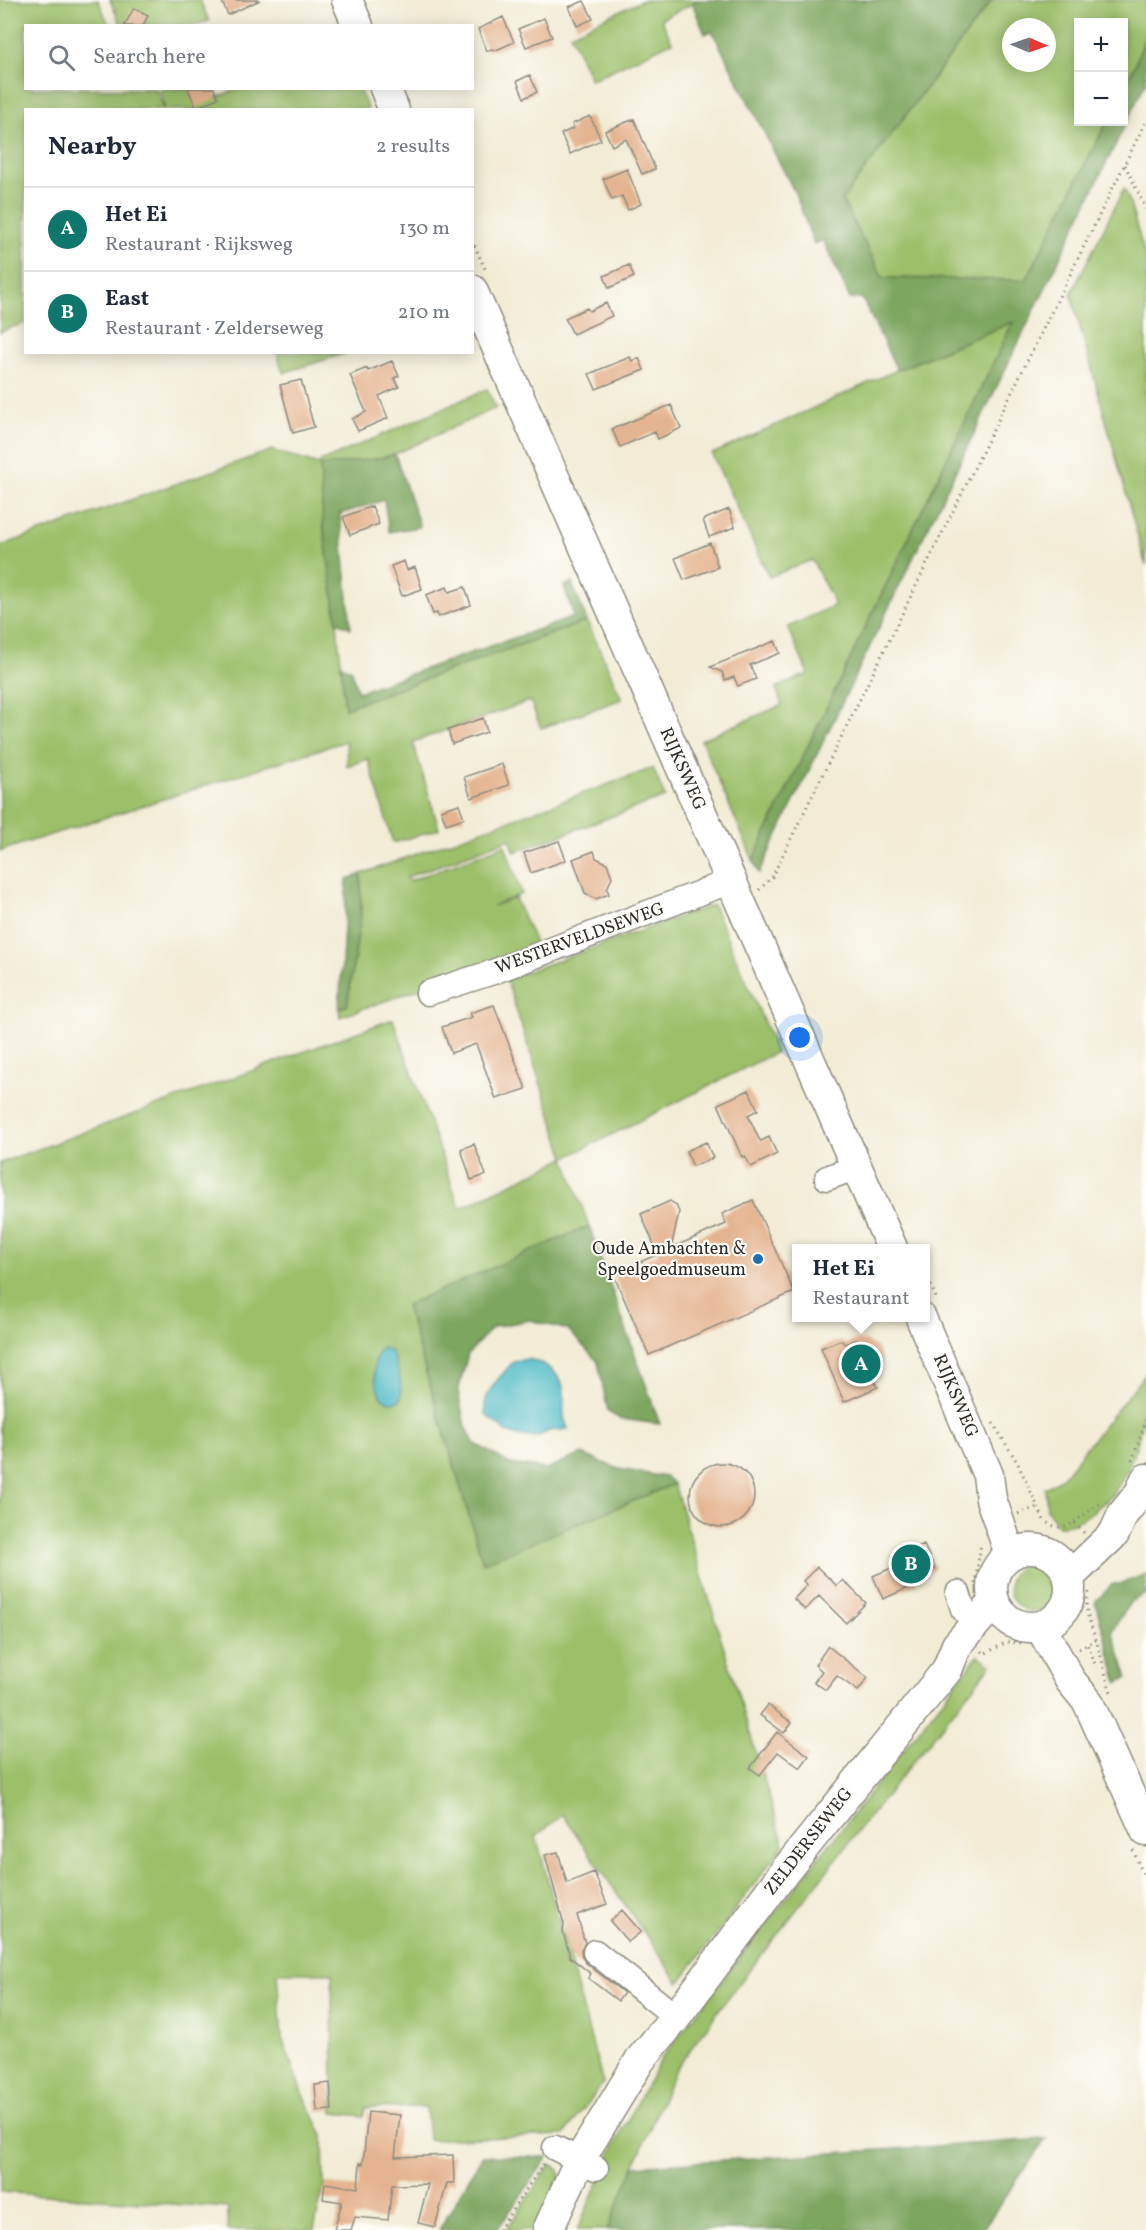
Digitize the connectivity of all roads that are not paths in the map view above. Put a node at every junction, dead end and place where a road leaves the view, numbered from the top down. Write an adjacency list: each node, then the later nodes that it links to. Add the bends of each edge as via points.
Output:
1 (347, 0): 2 (main road)
2 (357, 24)
3 (386, 90): 4 (main road)
4 (393, 108)
5 (474, 295): 6 (main road, RIJKSWEG)
6 (736, 894): 7 (street, WESTERVELDSEWEG); 8 (main road, RIJKSWEG)
7 (428, 993)
8 (857, 1167): 9 (street); 10 (main road, RIJKSWEG)
9 (827, 1178)
10 (890, 1244)
11 (923, 1322): 13 (main road, RIJKSWEG, via 988,1475 991,1499)
12 (1137, 1474): 13 (main road, via 1140,1493 1115,1507 1106,1523 1087,1538)
13 (1041, 1559): 15 (main road, via 1002,1561 992,1580); 16 (main road, via 1070,1590 1067,1603)
14 (957, 1593): 15 (street, via 963,1609)
15 (992, 1615): 16 (main road, via 1023,1627); 19 (main road, ZELDERSEWEG, via 976,1646 946,1670 785,1871)
16 (1050, 1620): 17 (main road, via 1101,1702)
17 (1146, 1832)
18 (596, 1952): 19 (street)
19 (675, 2017): 20 (main road, ZELDERSEWEG)
20 (577, 2158): 21 (main road, ZELDERSEWEG); 22 (main road, ZELDERSEWEG)
21 (548, 2230)
22 (570, 2230)

